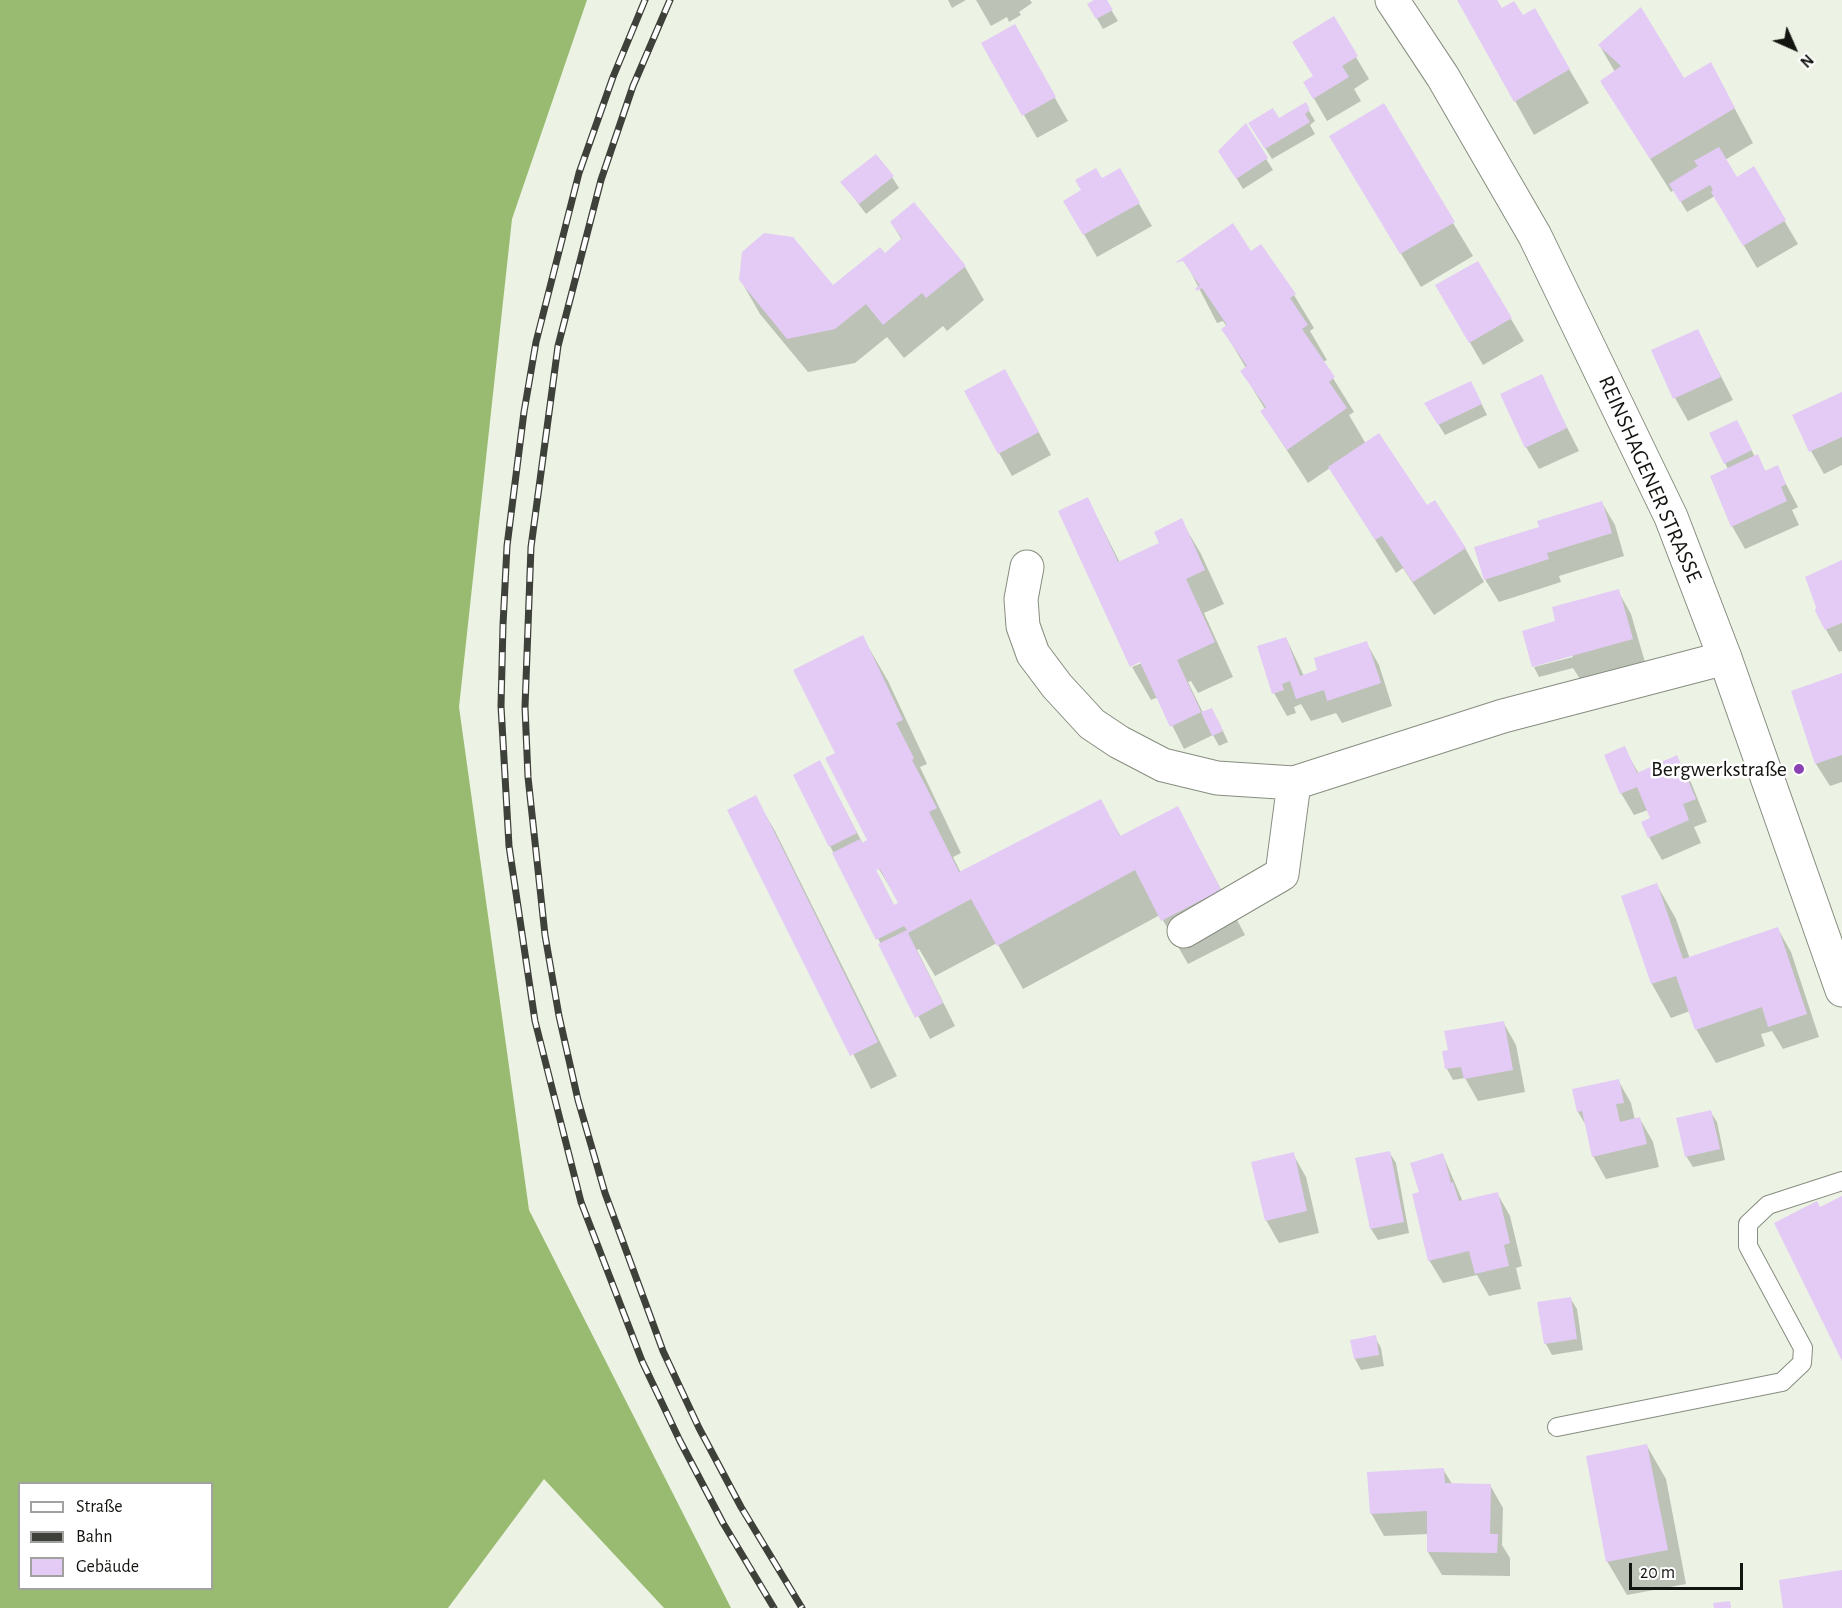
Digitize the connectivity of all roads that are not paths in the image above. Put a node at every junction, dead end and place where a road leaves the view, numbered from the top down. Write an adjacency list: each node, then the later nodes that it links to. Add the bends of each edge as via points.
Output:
1 (1392, 0): 3 (main road, REINSHAGENER STRASSE, via 1443,77 1535,236 1671,516)
2 (1026, 567): 4 (main road, via 1021,598 1023,626 1033,654 1092,724 1163,765 1217,778)
3 (1725, 658): 4 (main road, via 1503,716); 6 (main road, REINSHAGENER STRASSE)
4 (1293, 783): 5 (main road, via 1282,874)
5 (1184, 931)
6 (1842, 990)
7 (1842, 1181): 8 (lane, via 1768,1205 1748,1224 1748,1246 1803,1348 1802,1363 1782,1382)
8 (1557, 1426)

